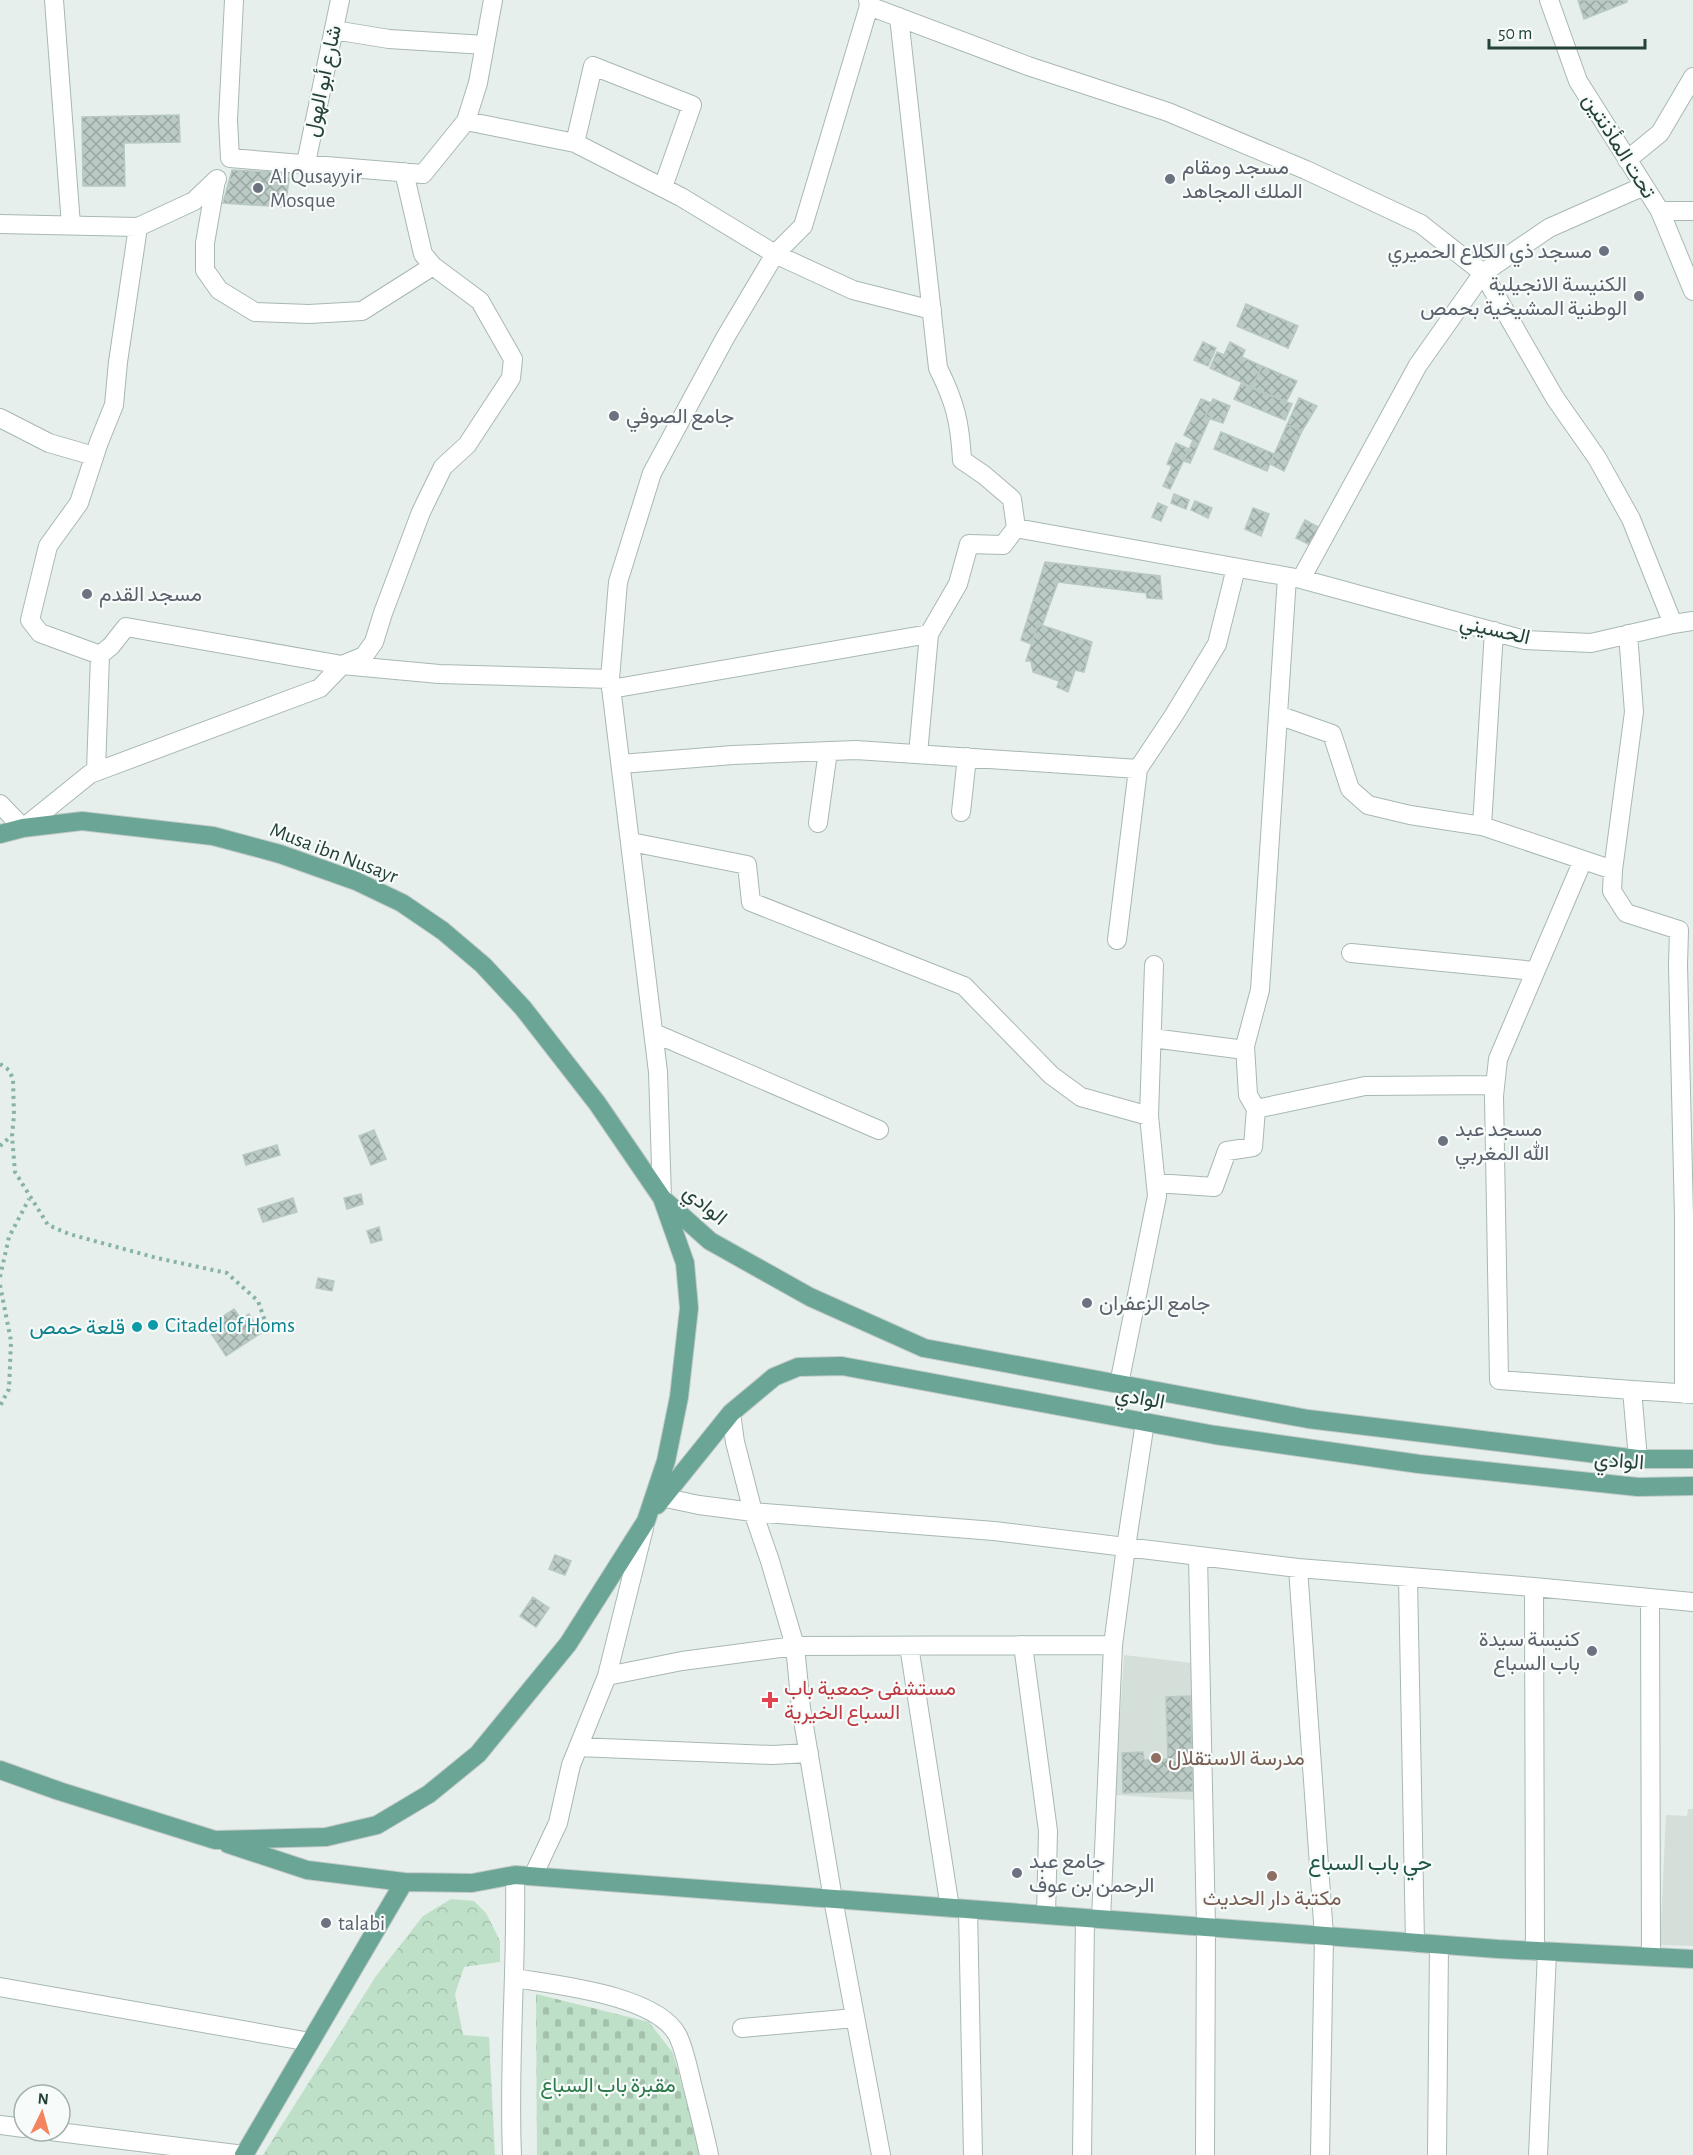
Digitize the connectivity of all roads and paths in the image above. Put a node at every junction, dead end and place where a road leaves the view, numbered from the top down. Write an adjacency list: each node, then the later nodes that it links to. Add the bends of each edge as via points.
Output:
1 (54, 0): 23 (street)
2 (234, 0): 13 (street)
3 (340, 0): 8 (street, شارع أبو الهول)
4 (493, 0): 9 (street)
5 (1549, 0): 14 (street, تحت المأذنتين, via 1578,81)
6 (868, 3): 7 (street); 25 (street, via 803,226)
7 (899, 17): 27 (street, via 1028,66 1168,112 1306,170 1421,224); 29 (street)
8 (334, 30): 9 (street, via 390,39); 15 (street, شارع أبو الهول)
9 (485, 45): 11 (street)
10 (1693, 77): 14 (street, via 1659,133)
11 (466, 121): 12 (street); 16 (street, via 423,174)
12 (575, 143): 19 (street); 19 (street, via 593,66 692,105)
13 (230, 158): 15 (street); 17 (street)
14 (1628, 160): 18 (street, تحت المأذنتين)
15 (306, 163): 16 (street)
16 (404, 172): 26 (street, via 423,254)
17 (216, 180): 24 (street, via 194,201); 26 (street, via 205,243 205,270 219,290 255,312 362,311)
18 (1644, 186): 20 (street, تحت المأذنتين); 27 (street, via 1549,228)
19 (663, 187): 25 (street)
20 (1660, 211): 21 (street); 28 (street, تحت المأذنتين)
21 (1693, 211)
22 (0, 224): 23 (street)
23 (71, 225): 24 (street)
24 (138, 227): 31 (street, via 114,405)
25 (775, 254): 29 (street, via 853,290); 42 (street, via 652,473 618,582)
26 (433, 266): 41 (street, via 480,301 513,359 511,378 468,445 443,467 421,512 374,642 364,656)
27 (1483, 273): 34 (street, via 1418,365); 36 (street, via 1631,519)
28 (1693, 291)
29 (932, 310): 32 (street, via 938,368 952,397 960,428 962,460 1012,499)
30 (0, 418): 31 (street, via 50,442)
31 (94, 456): 40 (street, via 79,503 48,546 30,620 40,633)
32 (1016, 528): 33 (street, الحسيني); 38 (street, via 1003,545 969,544 958,584)
33 (1236, 568): 34 (street, الحسيني); 48 (street, via 1217,644)
34 (1294, 578): 37 (street, الحسيني); 43 (street)
35 (1693, 621): 36 (street, الحسيني)
36 (1673, 624): 39 (street, الحسيني)
37 (1494, 631): 39 (street, الحسيني, via 1525,640 1591,643); 53 (street)
38 (929, 634): 42 (street); 45 (street)
39 (1628, 634): 58 (street, via 1634,712)
40 (100, 655): 41 (street, via 126,627); 49 (street)
41 (342, 665): 42 (street); 49 (street, via 320,688)
42 (610, 684): 47 (street)
43 (1278, 715): 53 (street, via 1332,734 1350,789 1368,805); 66 (street, via 1260,990)
44 (828, 752): 45 (street); 47 (street); 52 (street)
45 (918, 754): 46 (street)
46 (967, 757): 48 (street); 51 (street)
47 (621, 764): 56 (street)
48 (1138, 769): 60 (street)
49 (96, 771): 54 (street)
50 (0, 804): 54 (street)
51 (961, 812)
52 (818, 823)
53 (1482, 826): 57 (street)
54 (23, 828): 55 (main road, Musa ibn Nusayr); 76 (main road, Musa ibn Nusayr, via 82,821 213,836 335,873 402,903 483,965 523,1008 597,1103)
55 (0, 834)
56 (631, 842): 64 (street); 70 (street, via 747,866 751,902 964,986 1051,1075 1081,1097)
57 (1583, 860): 58 (street); 63 (street)
58 (1613, 870): 59 (street, via 1612,891 1626,913)
59 (1686, 931): 82 (street, via 1678,965)
60 (1117, 939)
61 (1351, 953): 63 (street)
62 (1154, 965): 65 (street)
63 (1535, 970): 68 (street, via 1498,1059)
64 (654, 1033): 71 (street); 76 (street)
65 (1152, 1038): 66 (street); 70 (street)
66 (1245, 1050): 69 (street, via 1248,1095)
67 (0, 1064): 72 (path, via 13,1079)
68 (1496, 1085): 69 (street, via 1365,1086); 81 (street, via 1499,1380)
69 (1256, 1109): 74 (street, via 1253,1147 1227,1151 1214,1187)
70 (1149, 1116): 74 (street)
71 (879, 1130)
72 (12, 1136): 73 (path); 75 (path, via 15,1172)
73 (0, 1146)
74 (1156, 1183): 80 (street, via 1157,1196)
75 (29, 1198): 77 (path, via 9,1237); 79 (path, via 48,1226 69,1234 227,1273 258,1301)
76 (662, 1198): 80 (main road, الوادي, via 710,1241 810,1297 924,1348); 91 (main road, via 685,1263 690,1308 680,1397 666,1461)
77 (0, 1276)
78 (0, 1285): 83 (path, via 11,1341 9,1389)
79 (265, 1321)
80 (1119, 1384): 86 (main road, الوادي, via 1308,1419)
81 (1632, 1390): 82 (street); 86 (street)
82 (1688, 1394)
83 (0, 1406)
84 (731, 1413): 85 (main road, الوادي, via 774,1377 798,1367 842,1366); 89 (main road, الوادي); 90 (street)
85 (1145, 1422): 88 (main road, الوادي, via 1419,1464 1638,1487); 92 (street)
86 (1638, 1459): 87 (main road, الوادي)
87 (1693, 1459)
88 (1693, 1486)
89 (661, 1497): 90 (street); 91 (main road, الوادي)
90 (753, 1512): 92 (street, via 994,1531); 101 (street)
91 (646, 1521): 103 (street); 107 (main road, via 568,1644 478,1754 429,1794 377,1825 326,1837)
92 (1126, 1547): 93 (street); 100 (street)
93 (1198, 1556): 94 (street); 114 (street)
94 (1298, 1568): 95 (street); 115 (street)
95 (1408, 1578): 96 (street); 116 (street)
96 (1534, 1587): 97 (street); 118 (street)
97 (1650, 1598): 98 (street); 119 (street)
98 (1693, 1602)
99 (1023, 1645): 100 (street); 102 (street); 112 (street, via 1048,1831)
100 (1113, 1645): 113 (street)
101 (795, 1646): 102 (street); 103 (street); 105 (street)
102 (909, 1646): 111 (street)
103 (607, 1676): 104 (street)
104 (578, 1747): 105 (street); 108 (street, via 558,1823)
105 (809, 1753): 110 (street)
106 (0, 1770): 107 (main road)
107 (215, 1840): 109 (main road, via 308,1870)
108 (524, 1876): 109 (main road, via 472,1883); 110 (main road); 121 (street, via 516,1923)
109 (404, 1882): 125 (main road)
110 (833, 1899): 111 (main road); 123 (street)
111 (959, 1909): 112 (main road); 131 (street)
112 (1046, 1915): 113 (main road)
113 (1093, 1919): 114 (main road); 132 (street)
114 (1206, 1927): 115 (main road); 133 (street)
115 (1324, 1936): 116 (main road); 134 (street)
116 (1416, 1943): 117 (main road)
117 (1439, 1945): 118 (main road); 135 (street)
118 (1541, 1951): 119 (main road); 136 (street)
119 (1651, 1957): 120 (main road)
120 (1693, 1959)
121 (514, 1978): 128 (street); 129 (street, via 604,1995 641,2006 668,2022 685,2056)
122 (0, 1987): 125 (street)
123 (855, 2018): 124 (street); 130 (street)
124 (742, 2028)
125 (310, 2042): 127 (main road)
126 (72, 2134): 127 (street)
127 (244, 2155)
128 (512, 2155)
129 (710, 2155)
130 (881, 2155)
131 (973, 2155)
132 (1082, 2155)
133 (1205, 2155)
134 (1320, 2155)
135 (1437, 2155)
136 (1538, 2155)

